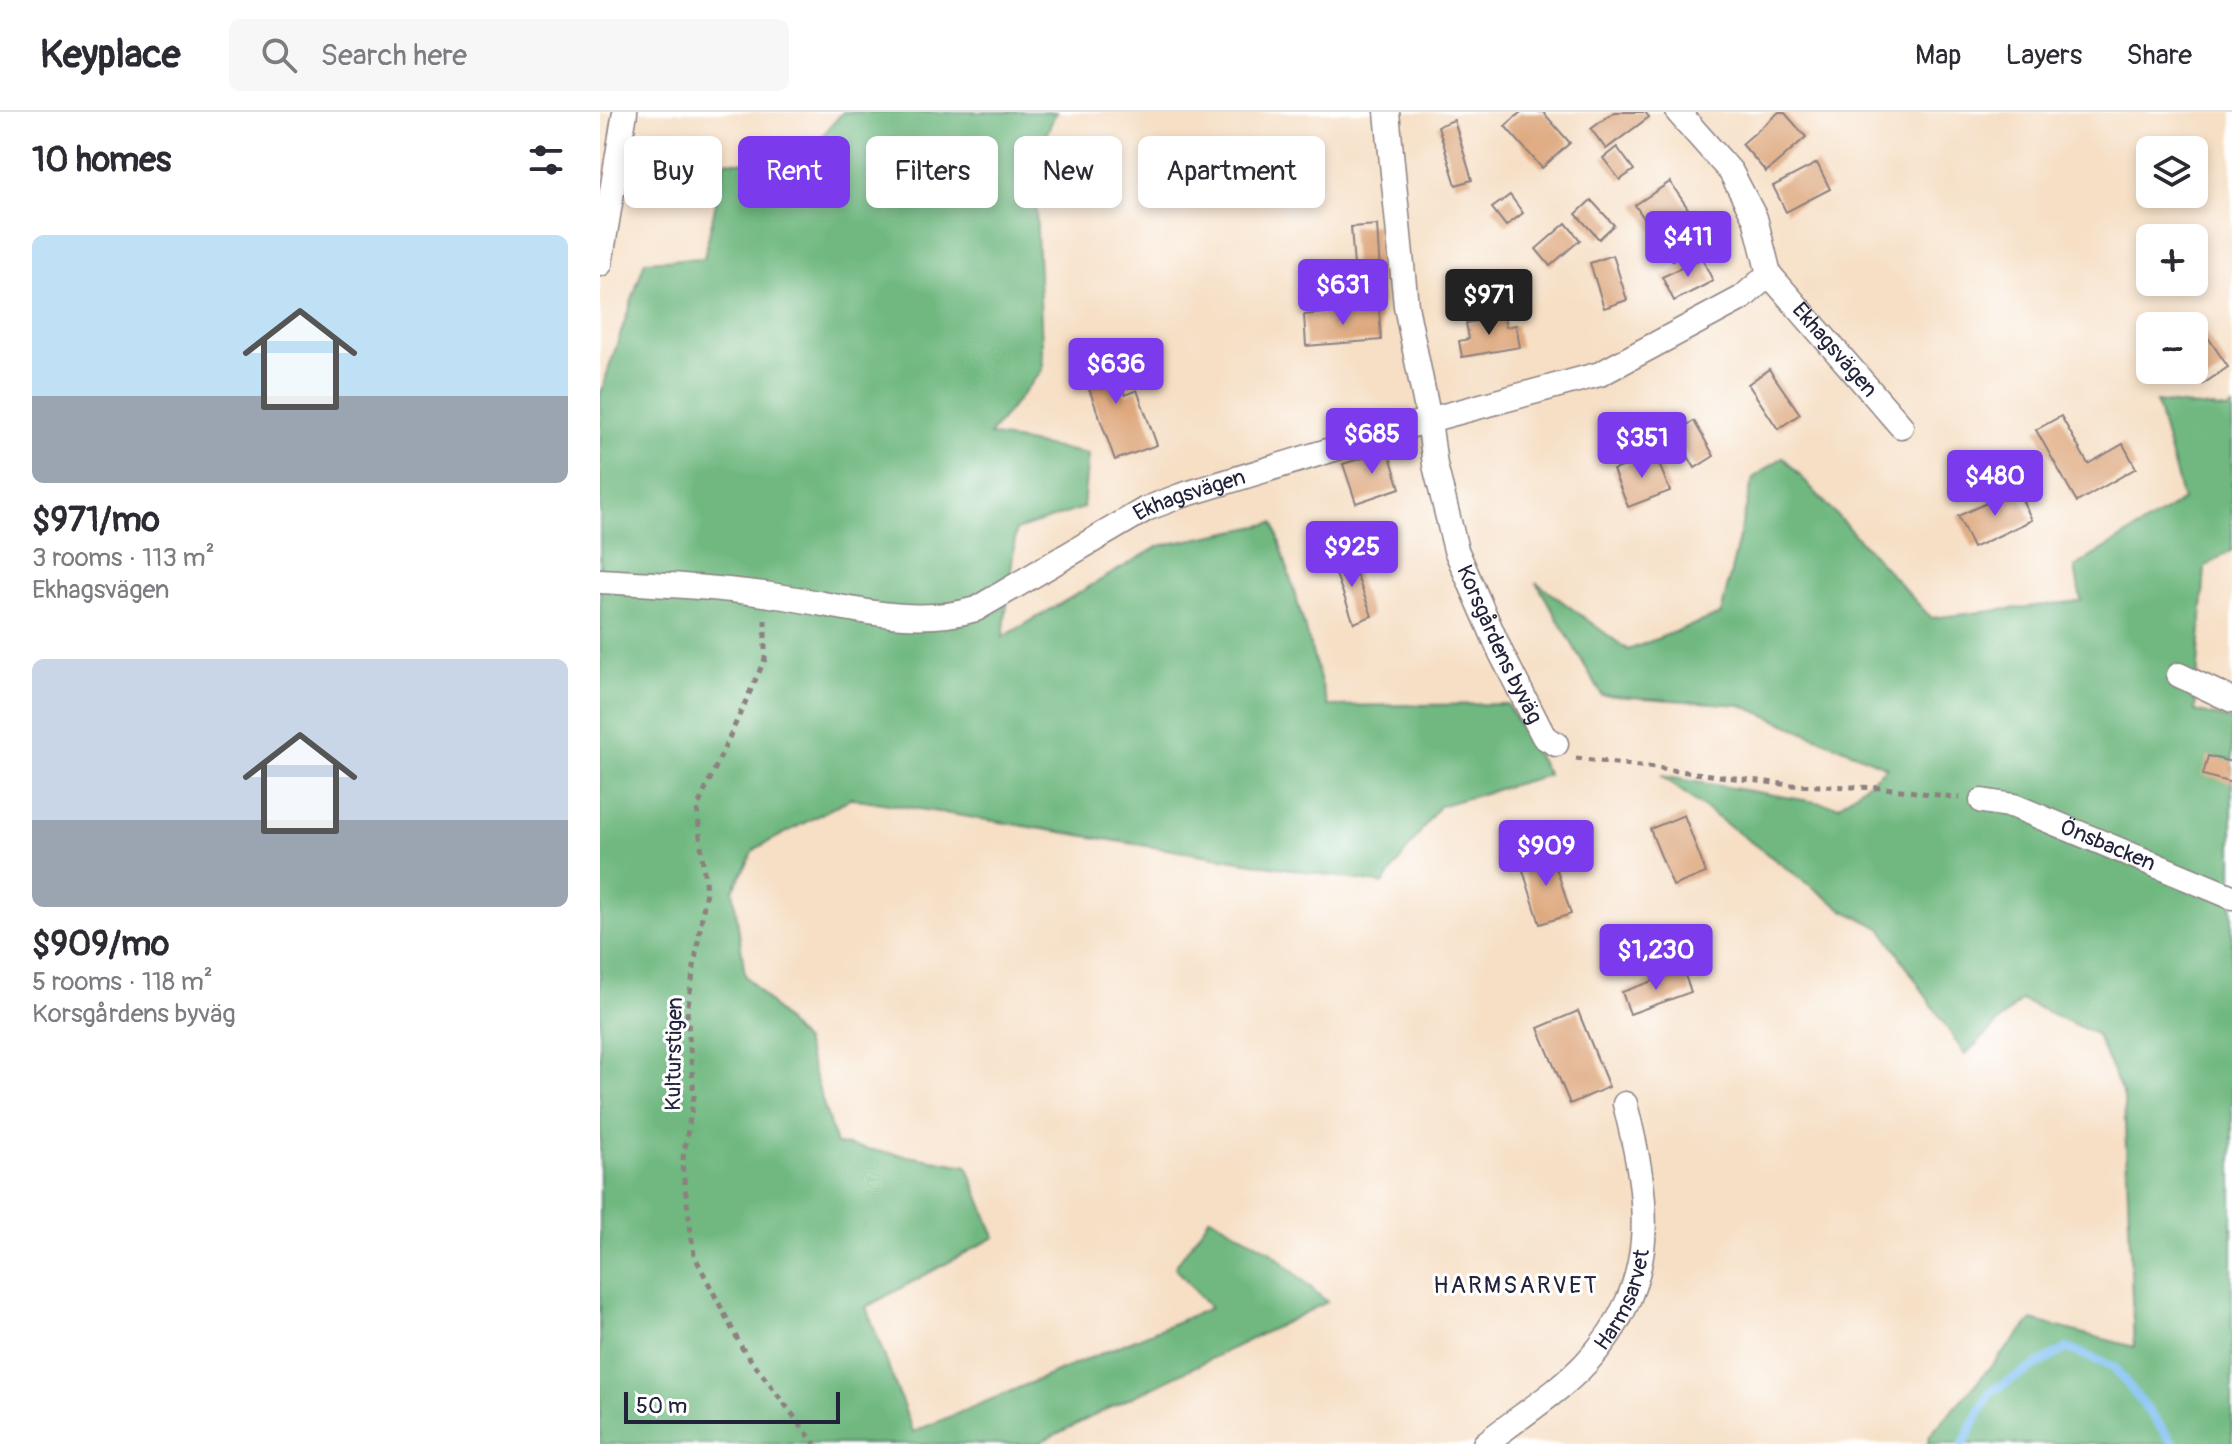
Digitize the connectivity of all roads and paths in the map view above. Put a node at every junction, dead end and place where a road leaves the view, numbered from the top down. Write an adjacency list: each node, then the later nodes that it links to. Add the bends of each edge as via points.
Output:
1 (625, 112): 4 (street)
2 (1387, 112): 6 (street, Korsgårdens byväg, via 1406,306)
3 (1678, 112): 5 (street, Ekhagsvägen, via 1731,172 1755,218)
4 (600, 264)
5 (1769, 274): 6 (street, Ekhagsvägen, via 1742,298 1600,374); 7 (street, Ekhagsvägen)
6 (1429, 420): 9 (street, Ekhagsvägen, via 1146,509 1004,594 945,618 894,616); 12 (street, Korsgårdens byväg, via 1456,550 1544,737)
7 (1901, 426)
8 (600, 581): 9 (street, Ekhagsvägen)
9 (770, 594): 16 (path, Kulturstigen, via 765,659 697,808 706,891 687,1011 694,1096 682,1164 694,1255 742,1348)
10 (2179, 675): 11 (street)
11 (2232, 700)
12 (1556, 744): 13 (path, Korsgårdens byväg, via 1578,760)
13 (1982, 801): 14 (street, Önsbacken, via 2014,806)
14 (2232, 897)
15 (1625, 1104): 17 (street, Harmsarvet, via 1646,1210 1643,1263 1633,1291 1586,1364)
16 (815, 1444)
17 (1485, 1444)

